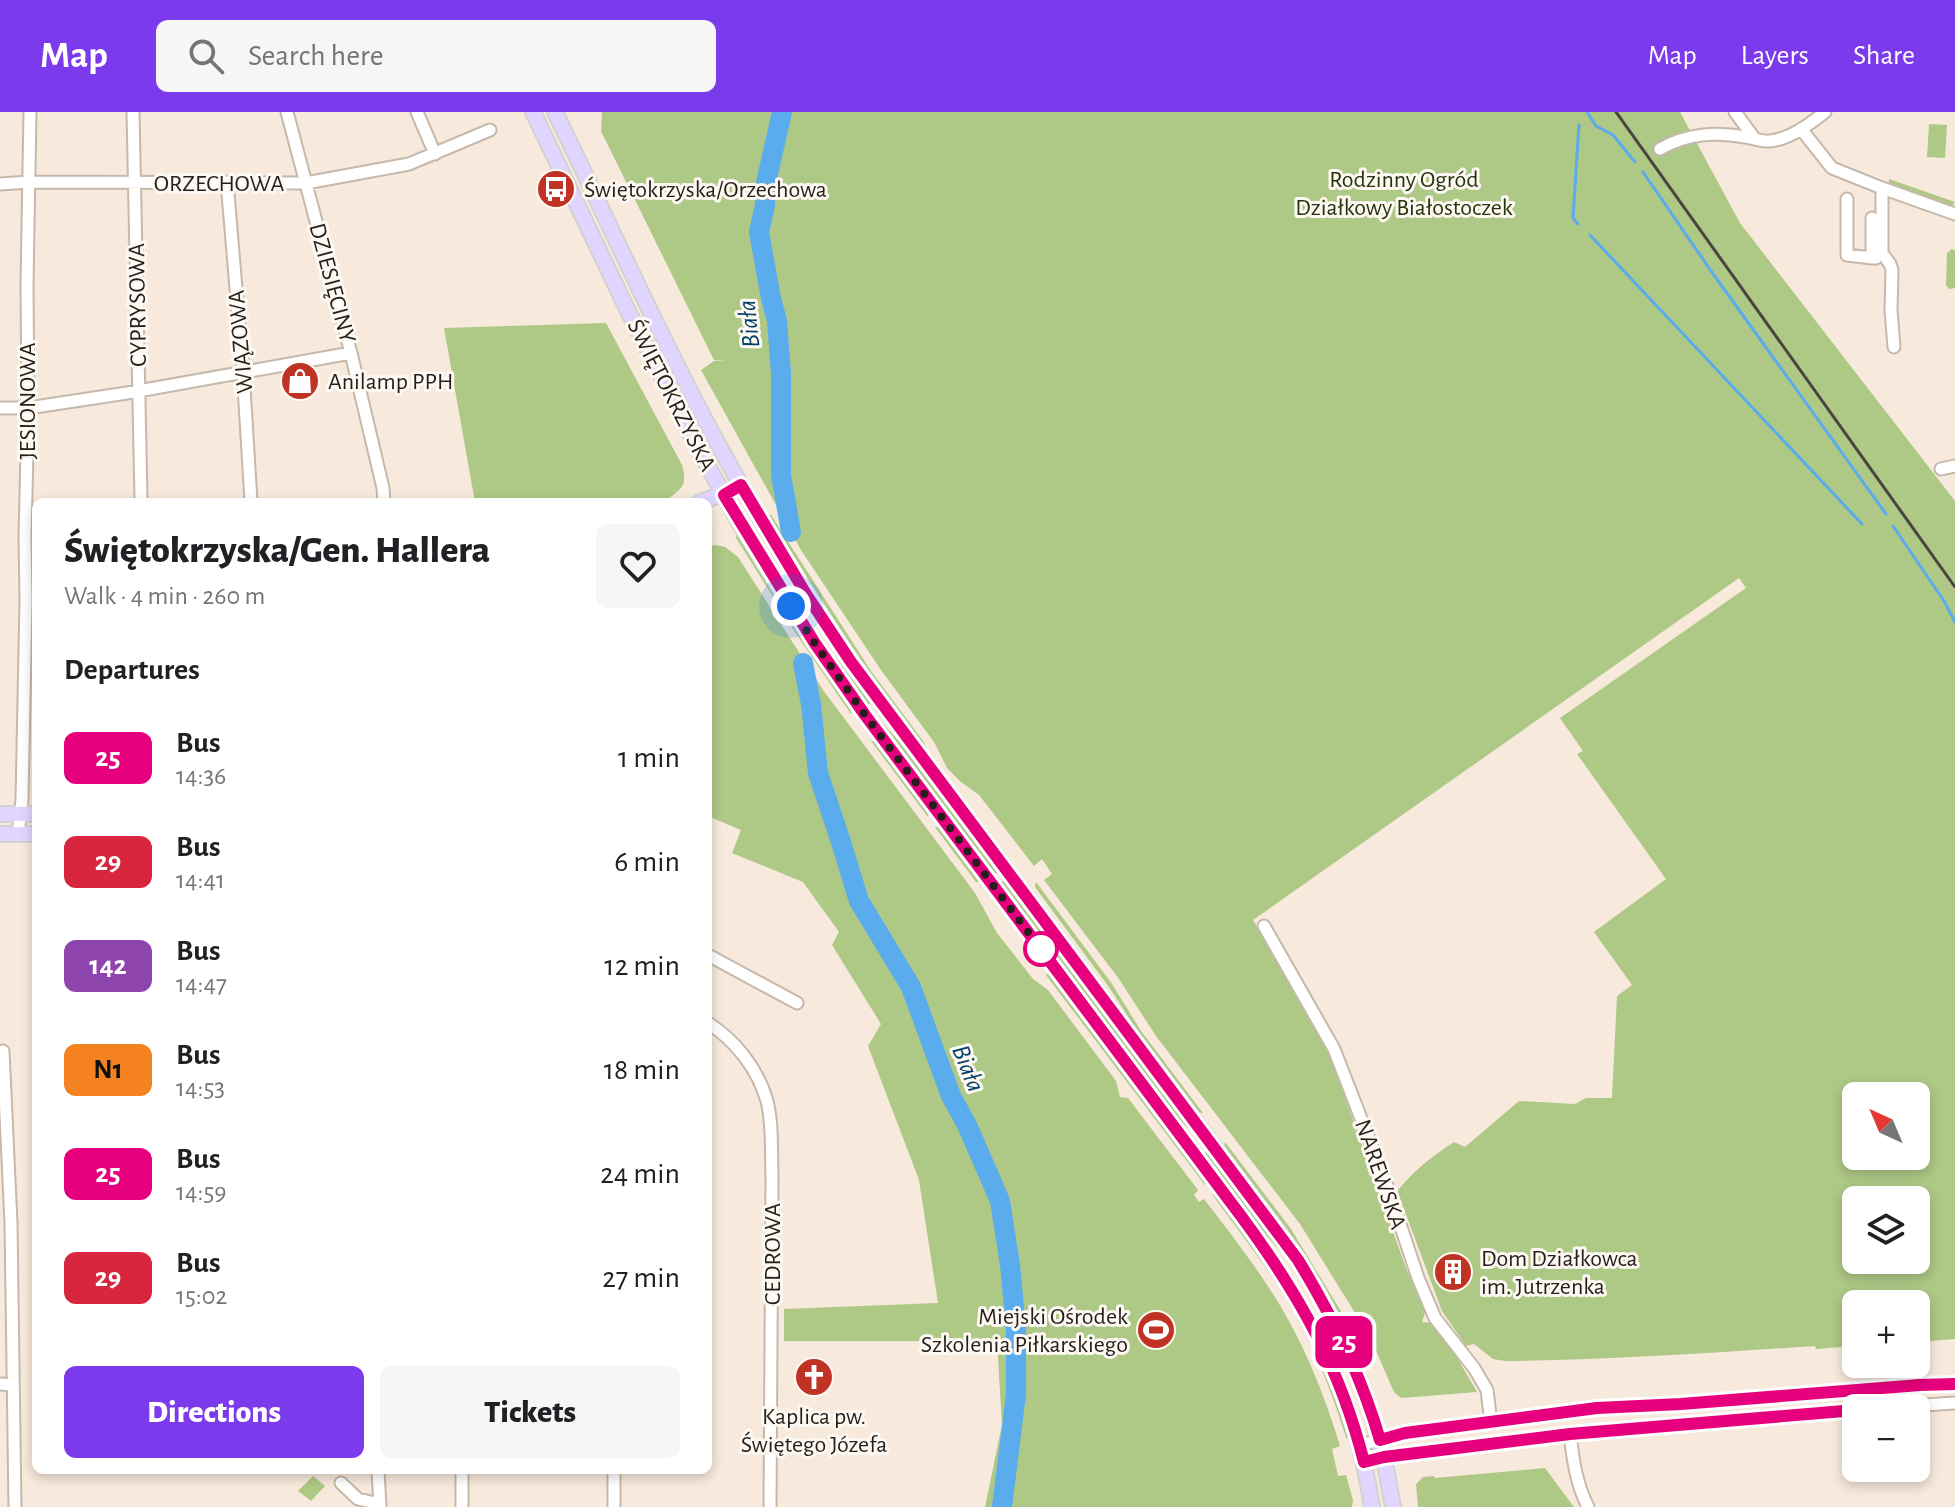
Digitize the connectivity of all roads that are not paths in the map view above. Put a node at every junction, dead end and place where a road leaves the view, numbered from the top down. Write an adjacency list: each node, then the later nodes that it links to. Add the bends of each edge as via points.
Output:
1 (30, 112): 14 (street, JESIONOWA)
2 (133, 112): 18 (street, CYPRYSOWA)
3 (287, 112): 16 (street, DZIESIĘCINY)
4 (417, 112): 13 (street)
5 (533, 112): 33 (main road, ŚWIĘTOKRZYSKA)
6 (555, 112): 32 (main road, ŚWIĘTOKRZYSKA)
7 (1735, 112): 11 (street)
8 (1825, 112): 9 (street)
9 (1801, 129): 11 (street, via 1771,141); 19 (street, via 1832,168)
10 (490, 130): 13 (street, ORZECHOWA)
11 (1755, 139): 12 (street, via 1698,134)
12 (1660, 149)
13 (435, 154): 16 (street, ORZECHOWA, via 409,164)
14 (29, 182): 17 (street, ORZECHOWA); 18 (street, ORZECHOWA); 29 (street, JESIONOWA)
15 (227, 182): 16 (street, ORZECHOWA); 18 (street, ORZECHOWA); 26 (street, WIĄZOWA)
16 (306, 183): 25 (street, DZIESIĘCINY)
17 (0, 184)
18 (134, 184): 27 (street, CYPRYSOWA)
19 (1882, 188): 21 (street); 23 (street)
20 (1847, 199): 23 (street, via 1847,255)
21 (1955, 214)
22 (1872, 218): 23 (street)
23 (1882, 260): 24 (street)
24 (1894, 347)
25 (351, 353): 26 (street); 36 (street, DZIESIĘCINY)
26 (243, 371): 27 (street); 35 (street, WIĄZOWA)
27 (140, 391): 29 (street); 34 (street, CYPRYSOWA)
28 (0, 408): 29 (street)
29 (28, 408): 39 (street, JESIONOWA, via 25,537)
30 (1955, 466): 31 (street)
31 (1941, 469)
32 (741, 485): 33 (main road); 40 (main road, ŚWIĘTOKRZYSKA, via 806,594)
33 (724, 495): 37 (main road); 38 (main road); 41 (main road, ŚWIĘTOKRZYSKA)
34 (141, 498)
35 (251, 498)
36 (384, 498)
37 (712, 498)
38 (712, 508)
39 (31, 600): 43 (street, JESIONOWA)
40 (882, 704): 41 (main road); 52 (main road, ŚWIĘTOKRZYSKA)
41 (865, 715): 53 (main road, ŚWIĘTOKRZYSKA)
42 (0, 814): 43 (main road)
43 (29, 814): 45 (street, JESIONOWA)
44 (0, 834): 45 (main road)
45 (18, 834): 46 (main road)
46 (32, 834)
47 (1264, 926): 61 (street, NAREWSKA, via 1334,1049 1418,1278 1435,1318 1487,1390)
48 (712, 957): 49 (street)
49 (797, 1003)
50 (712, 1026): 77 (street, CEDROWA, via 737,1047 767,1102 772,1176)
51 (3, 1051): 54 (street, via 11,1223)
52 (1204, 1134): 53 (main road, via 1204,1148 1195,1150); 64 (main road, ŚWIĘTOKRZYSKA, via 1315,1287 1350,1355)
53 (1188, 1144): 65 (main road, ŚWIĘTOKRZYSKA, via 1297,1296 1337,1378)
54 (6, 1384): 74 (street)
55 (1955, 1384): 56 (street)
56 (1794, 1394): 60 (street, via 1800,1405); 61 (street, via 1597,1408)
57 (1955, 1403): 58 (street)
58 (1930, 1405)
59 (1842, 1411): 60 (street)
60 (1792, 1416): 63 (street)
61 (1491, 1423): 62 (street)
62 (1457, 1426): 64 (street); 66 (street, via 1452,1440)
63 (1570, 1434): 66 (street); 80 (street, via 1574,1471)
64 (1380, 1440): 65 (street); 67 (main road, ŚWIĘTOKRZYSKA)
65 (1360, 1445): 68 (main road, ŚWIĘTOKRZYSKA)
66 (1460, 1447): 67 (street)
67 (1384, 1457): 68 (street); 79 (main road, ŚWIĘTOKRZYSKA)
68 (1364, 1462): 78 (main road, ŚWIĘTOKRZYSKA)
69 (378, 1474): 73 (street)
70 (462, 1474): 75 (street)
71 (614, 1474): 76 (street)
72 (341, 1483): 73 (street, via 358,1499)
73 (380, 1506)
74 (15, 1507)
75 (462, 1507)
76 (614, 1507)
77 (770, 1507)
78 (1372, 1507)
79 (1393, 1507)
80 (1588, 1507)

